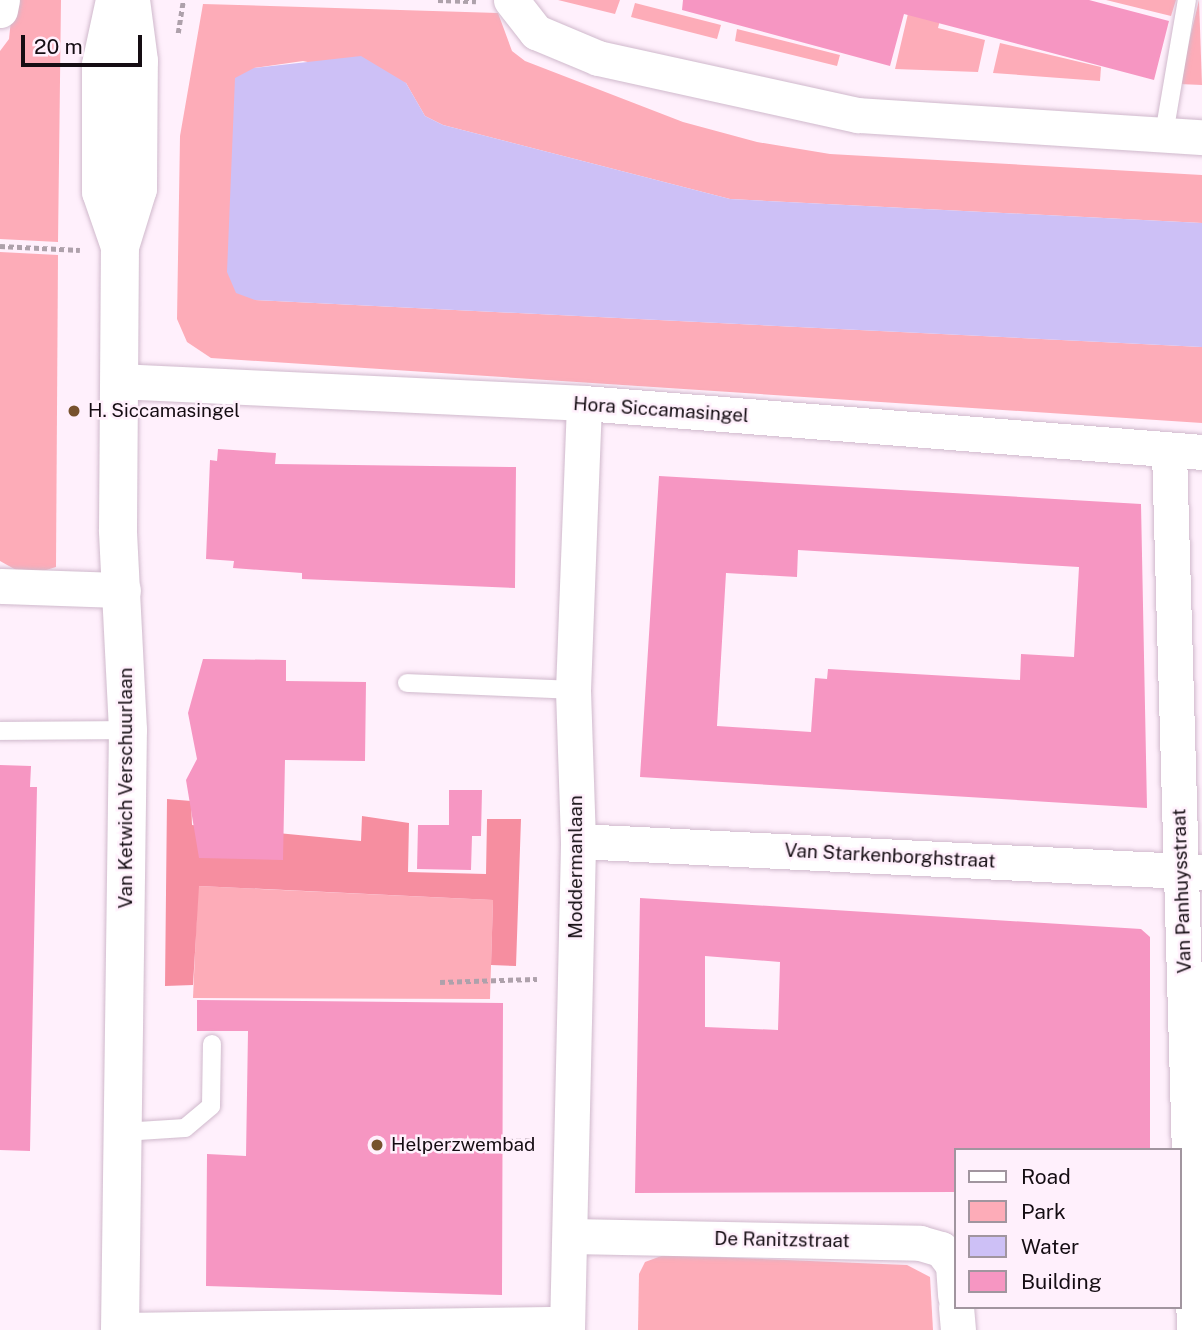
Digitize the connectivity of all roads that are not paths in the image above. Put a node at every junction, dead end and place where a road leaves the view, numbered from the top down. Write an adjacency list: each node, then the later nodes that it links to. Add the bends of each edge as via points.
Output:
1 (2, 0): 6 (street)
2 (115, 0): 9 (main road, Van Ketwich Verschuurlaan, via 101,65 101,192)
3 (131, 0): 9 (main road, Van Ketwich Verschuurlaan, via 139,61 138,189)
4 (511, 0): 7 (street, via 536,32 598,58 858,115)
5 (1187, 0): 7 (lane)
6 (0, 10)
7 (1164, 134): 8 (street)
8 (1202, 137)
9 (120, 249): 10 (main road, Van Ketwich Verschuurlaan)
10 (119, 381): 11 (street, Hora Siccamasingel); 14 (main road, Van Ketwich Verschuurlaan)
11 (584, 404): 12 (street, Hora Siccamasingel); 16 (street, Moddermanlaan)
12 (1186, 451): 20 (street, Van Panhuysstraat)
13 (0, 586): 14 (street)
14 (123, 590): 17 (main road, Van Ketwich Verschuurlaan)
15 (407, 683): 16 (lane)
16 (573, 690): 19 (street, Moddermanlaan)
17 (128, 730): 18 (lane); 22 (main road, Van Ketwich Verschuurlaan)
18 (0, 731)
19 (578, 841): 20 (street, Van Starkenborghstraat); 23 (street, Moddermanlaan)
20 (1192, 871): 29 (street, Van Panhuysstraat)
21 (212, 1044): 22 (lane, via 211,1106 185,1128)
22 (123, 1132): 27 (main road, Van Ketwich Verschuurlaan)
23 (570, 1236): 24 (street, De Ranitzstraat, via 920,1243 941,1249 953,1265); 26 (street, Moddermanlaan)
24 (954, 1280)
25 (956, 1309): 28 (street)
26 (567, 1327): 27 (street)
27 (120, 1330)
28 (958, 1330)
29 (1194, 1330)

